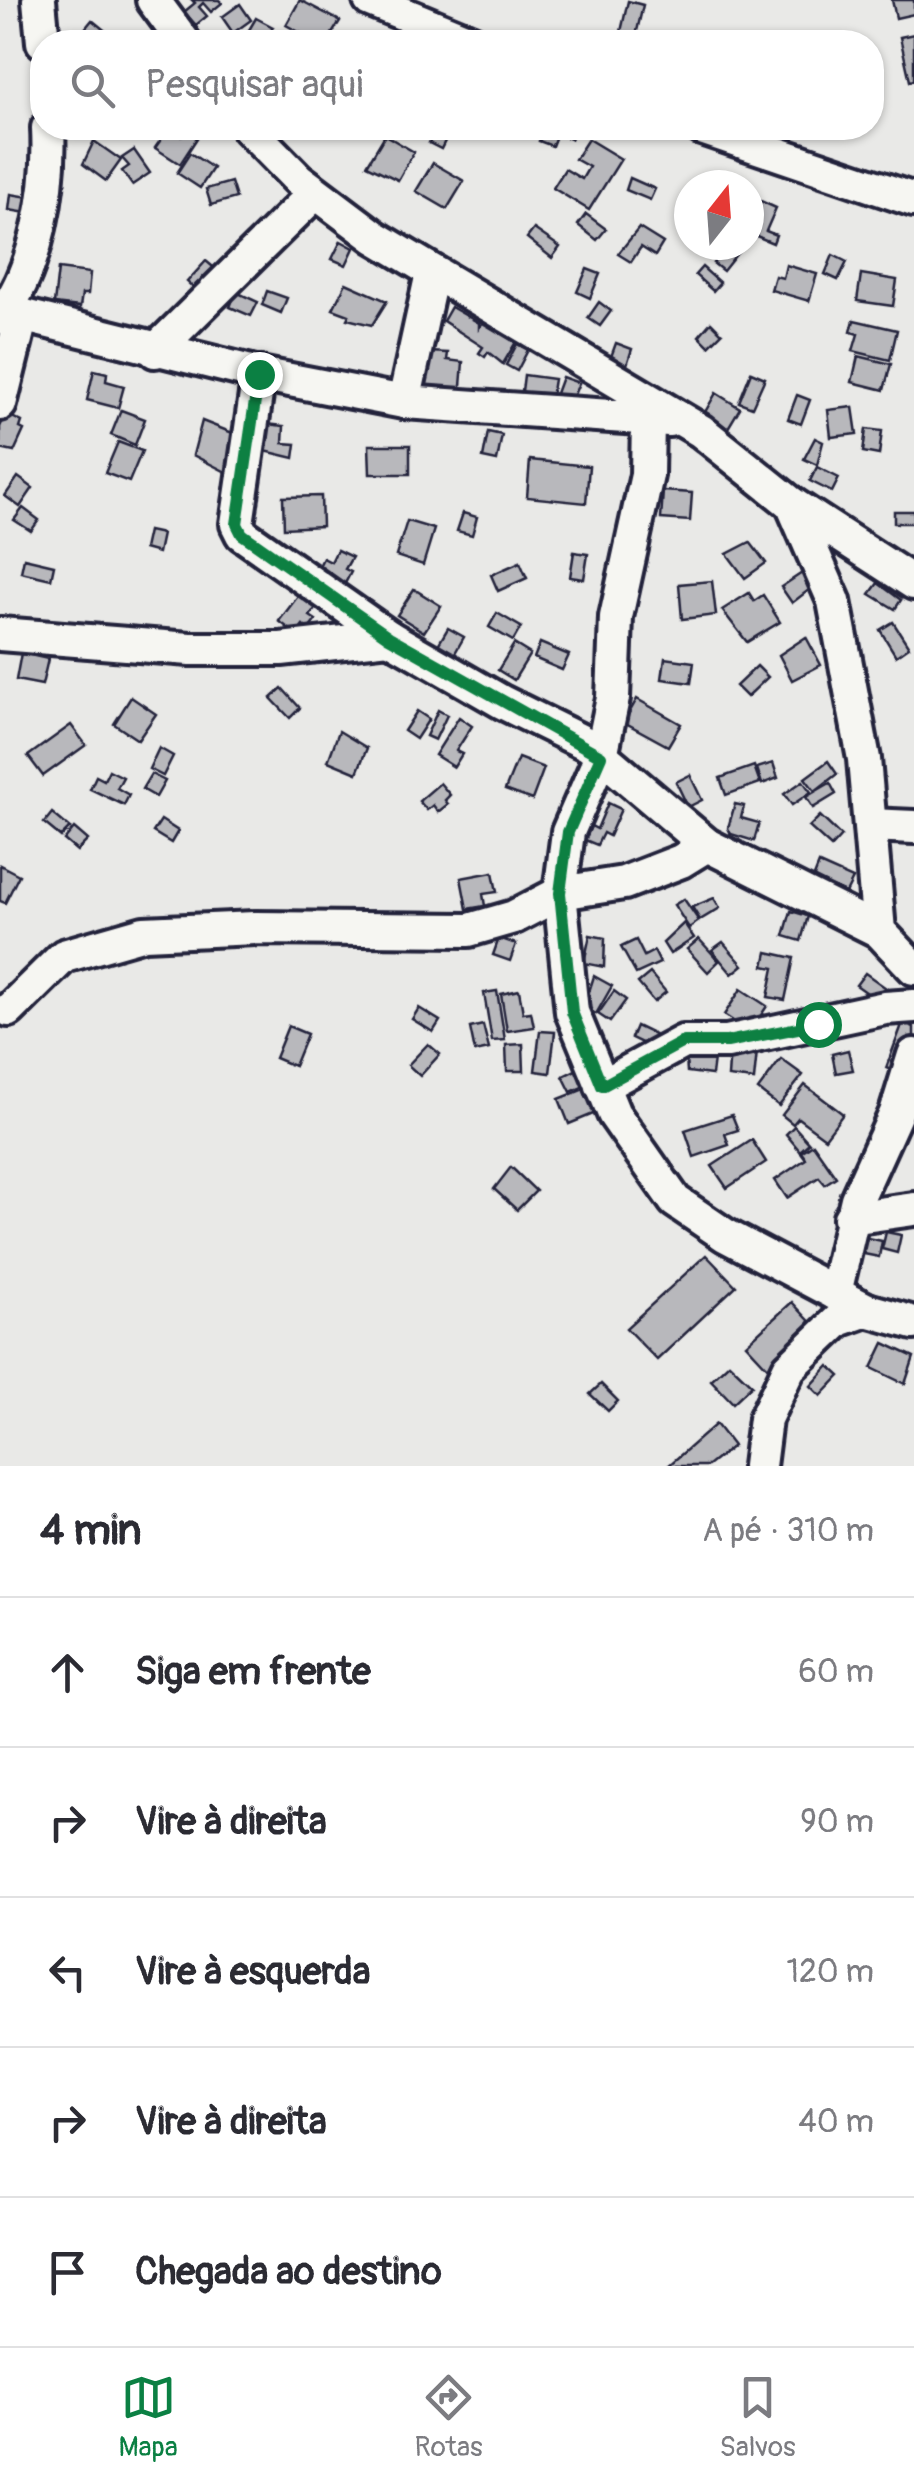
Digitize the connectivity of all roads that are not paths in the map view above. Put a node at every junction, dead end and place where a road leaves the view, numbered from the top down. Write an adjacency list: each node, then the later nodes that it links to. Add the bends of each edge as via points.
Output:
1 (39, 0): 4 (street)
2 (153, 0): 5 (street)
3 (370, 0): 6 (street)
4 (42, 30)
5 (175, 30)
6 (443, 30)
7 (48, 140): 13 (street, via 47,202)
8 (261, 140): 10 (street)
9 (737, 140): 11 (street)
10 (316, 192): 12 (street); 14 (street)
11 (914, 200)
12 (432, 273): 16 (street); 18 (street)
13 (9, 316): 14 (street); 17 (street)
14 (155, 350): 15 (street)
15 (259, 374): 16 (street); 22 (street, via 238,530)
16 (404, 402): 18 (street)
17 (0, 404)
18 (663, 420): 19 (street, via 701,431); 23 (street, via 616,617 613,698)
19 (792, 504): 20 (street); 24 (street, via 834,601)
20 (914, 583)
21 (0, 634): 22 (street, via 190,650)
22 (389, 637): 23 (street)
23 (601, 756): 26 (street); 27 (street, via 568,832)
24 (870, 825): 25 (street); 28 (street)
25 (914, 828)
26 (707, 845): 27 (street, via 624,883); 28 (street)
27 (560, 893): 31 (street, via 469,930 144,934 64,956); 33 (street, via 572,1012)
28 (880, 931): 29 (street)
29 (914, 968)
30 (914, 1006): 33 (street, via 727,1042 683,1042)
31 (9, 1010)
32 (914, 1055): 35 (street)
33 (602, 1086): 36 (street, via 675,1200)
34 (914, 1209): 35 (street)
35 (850, 1218): 36 (street)
36 (835, 1294): 37 (street)
37 (866, 1310): 38 (street); 39 (street, via 839,1320 789,1368 765,1420)
38 (914, 1323)
39 (759, 1466)

